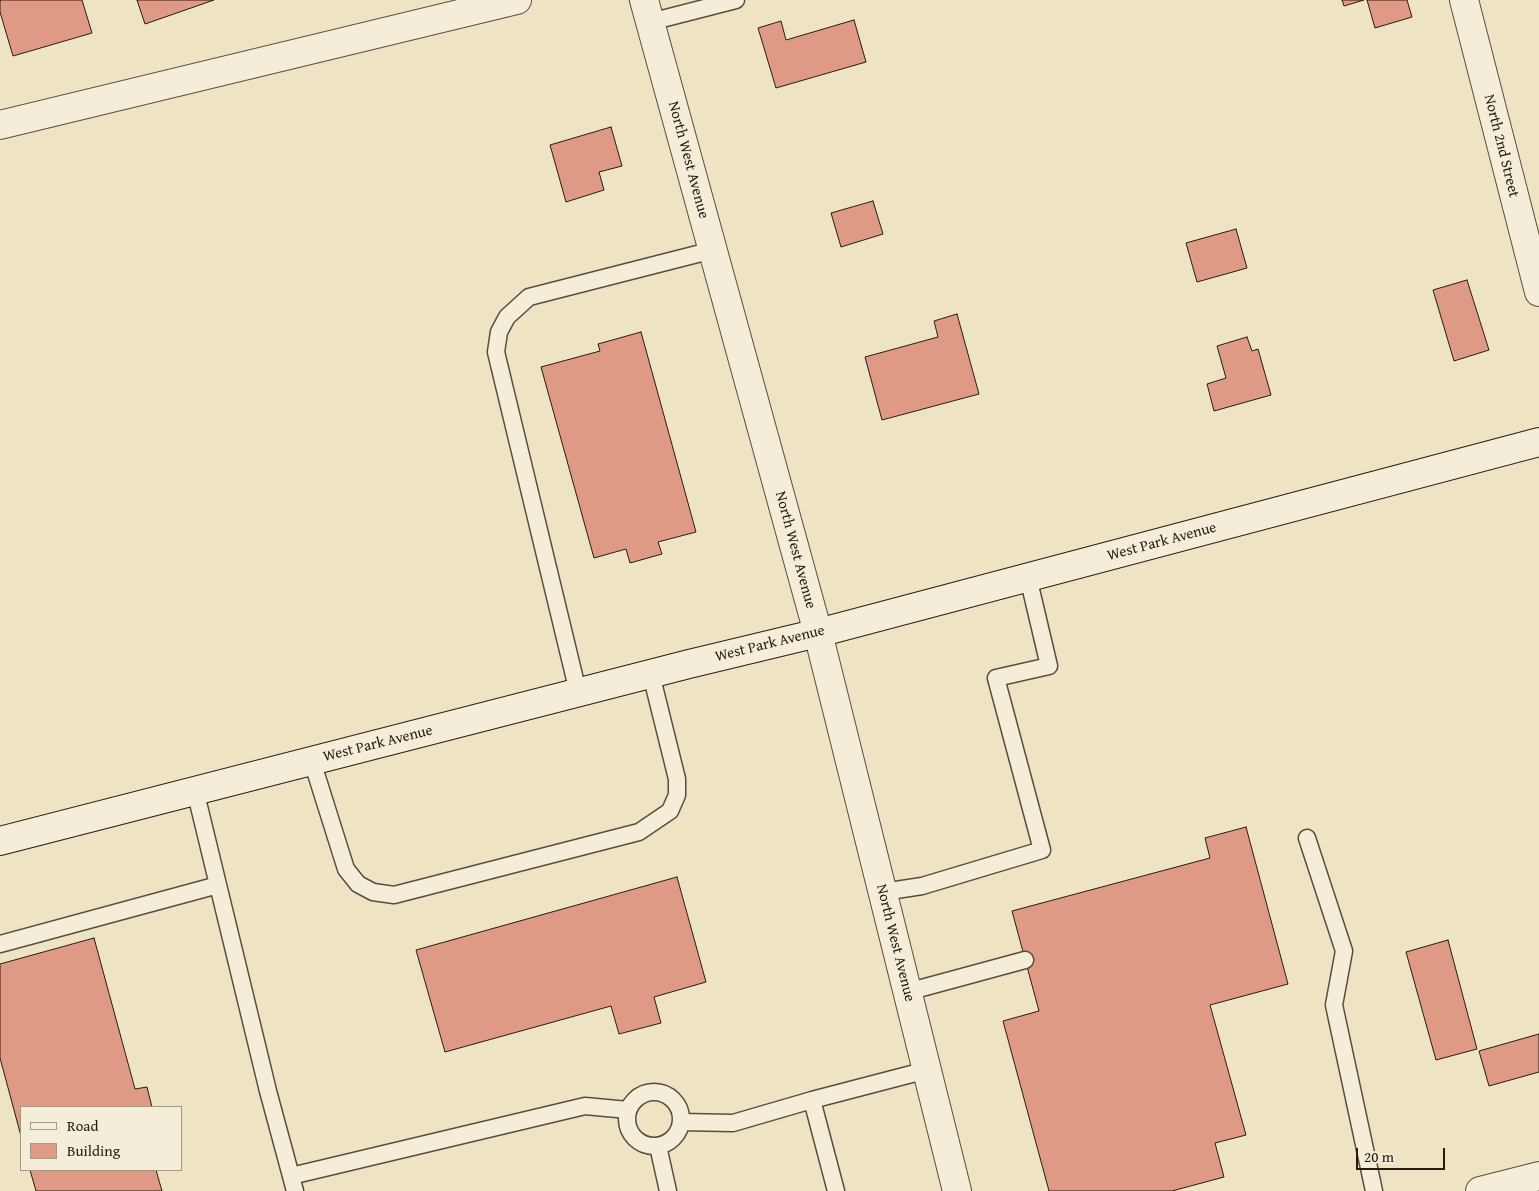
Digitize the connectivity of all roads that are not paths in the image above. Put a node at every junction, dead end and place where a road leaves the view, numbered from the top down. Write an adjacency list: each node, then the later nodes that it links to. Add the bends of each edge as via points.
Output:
1 (516, 0): 5 (street)
2 (736, 0): 4 (lane)
3 (1464, 0): 7 (street, North 2nd Street)
4 (647, 11): 6 (street, North West Avenue)
5 (0, 125)
6 (713, 250): 10 (street, North West Avenue); 12 (lane, via 529,297 507,317 499,332 496,352)
7 (1539, 292)
8 (1539, 442): 9 (street, West Park Avenue)
9 (1028, 577): 10 (street, West Park Avenue); 18 (lane, via 1049,666 996,678 1042,850 922,886)
10 (818, 633): 11 (street, West Park Avenue); 18 (street, North West Avenue)
11 (651, 674): 12 (street, West Park Avenue); 13 (lane, via 677,779 677,796 670,811 639,832 394,895 373,892 358,884 346,868)
12 (578, 692): 13 (street, West Park Avenue)
13 (312, 761): 14 (street, West Park Avenue)
14 (195, 790): 16 (street, West Park Avenue); 17 (lane)
15 (1307, 838): 32 (lane, via 1344,951 1334,1005)
16 (0, 841)
17 (218, 885): 19 (lane); 28 (lane)
18 (882, 892): 21 (street, North West Avenue)
19 (0, 944)
20 (1025, 960): 21 (lane)
21 (908, 992): 22 (street, North West Avenue)
22 (927, 1070): 23 (lane); 31 (street, North West Avenue)
23 (812, 1100): 25 (lane, via 733,1123); 30 (lane)
24 (628, 1110): 25 (lane, via 639,1096 656,1092 672,1098 681,1113); 26 (lane, via 629,1128 634,1136 649,1145); 28 (lane, via 585,1106)
25 (682, 1122): 26 (lane, via 674,1138)
26 (658, 1146): 29 (lane)
27 (1539, 1176): 33 (street)
28 (293, 1184)
29 (668, 1191)
30 (836, 1191)
31 (957, 1191)
32 (1374, 1191)
33 (1480, 1191)

